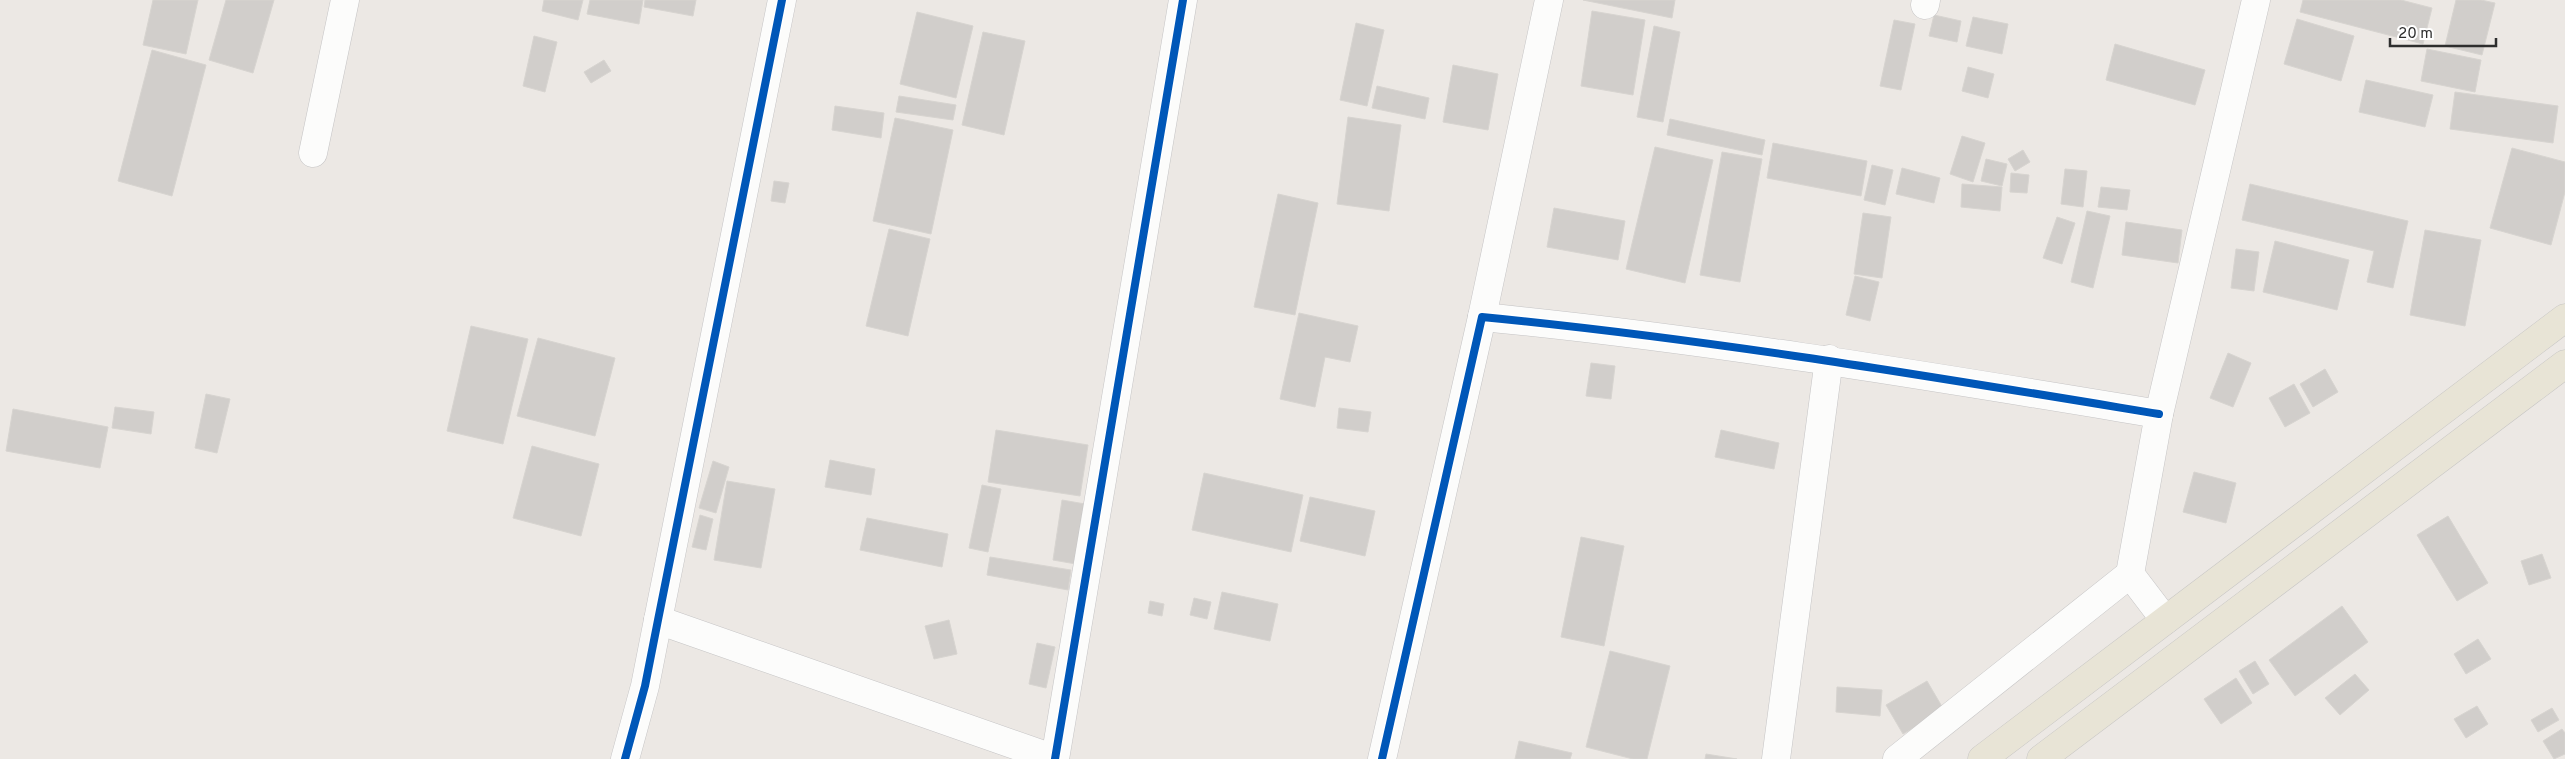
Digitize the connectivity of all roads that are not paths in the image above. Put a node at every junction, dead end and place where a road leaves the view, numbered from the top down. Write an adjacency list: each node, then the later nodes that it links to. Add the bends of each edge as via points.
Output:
1 (345, 0): 6 (street)
2 (782, 0): 13 (street)
3 (1183, 0): 16 (street)
4 (1549, 0): 7 (street)
5 (2256, 0): 11 (street)
6 (313, 153)
7 (1482, 317): 9 (street); 17 (street)
8 (2565, 318): 14 (main road)
9 (1829, 359): 11 (street); 18 (street)
10 (2565, 364): 21 (main road)
11 (2159, 414): 12 (street)
12 (2130, 574): 14 (street); 19 (street)
13 (658, 620): 15 (street); 16 (street)
14 (2165, 620): 20 (main road)
15 (626, 759)
16 (1055, 759)
17 (1382, 759)
18 (1776, 759)
19 (1897, 759)
20 (1982, 759)
21 (2041, 759)

